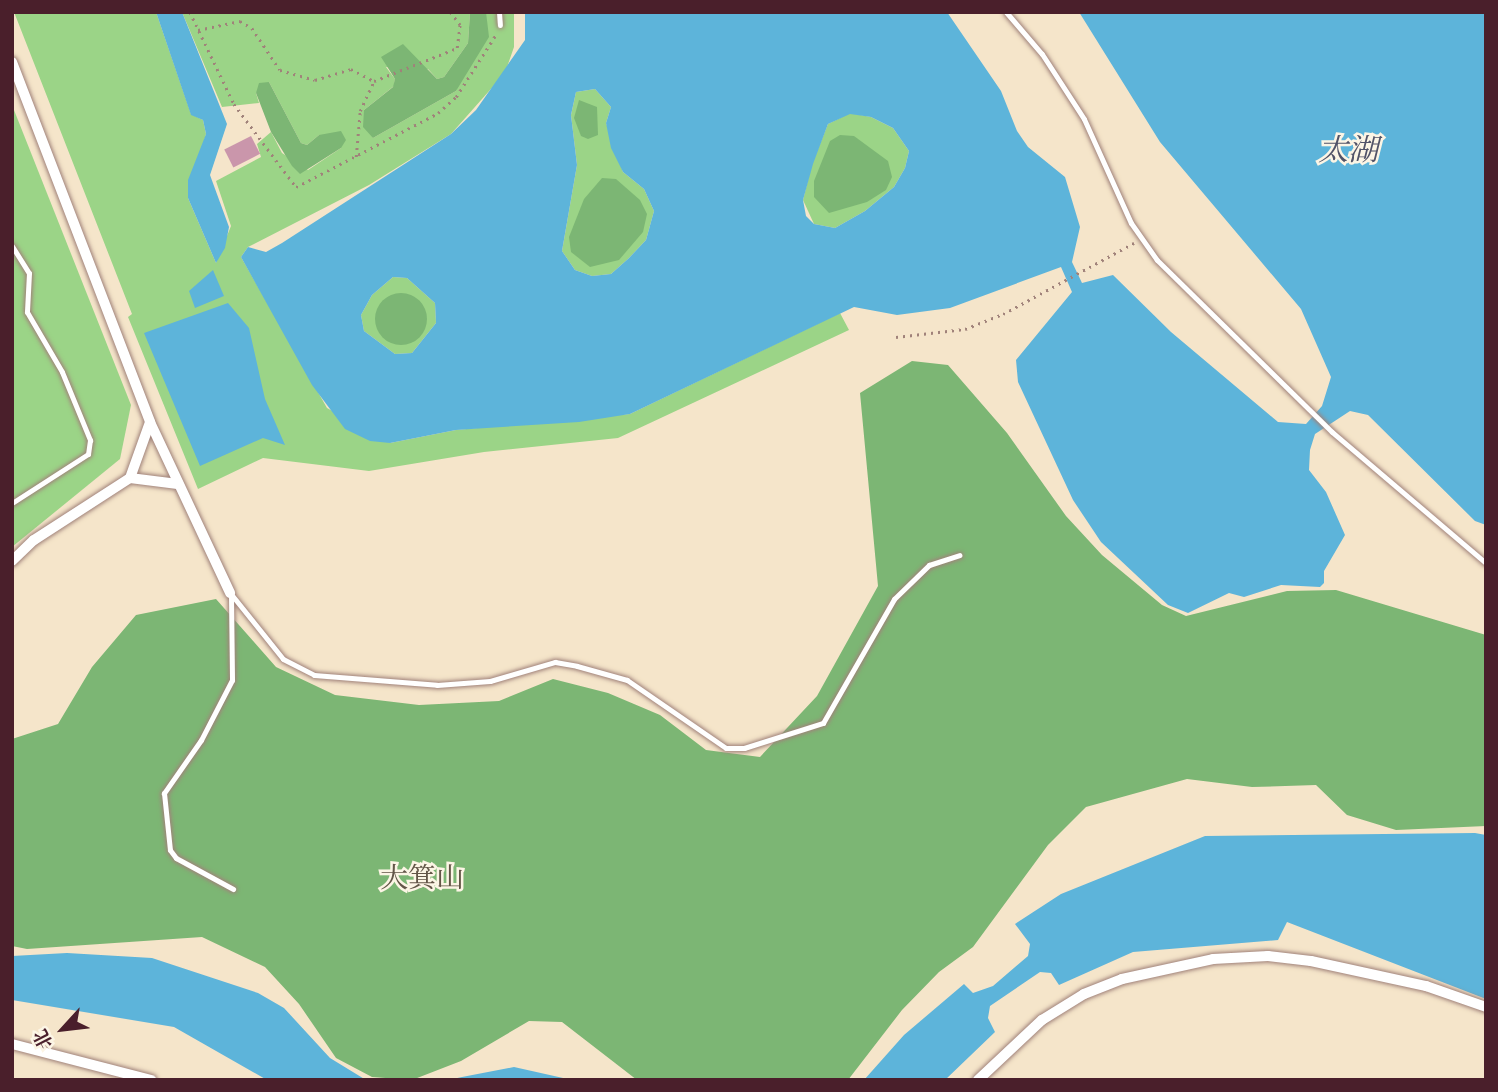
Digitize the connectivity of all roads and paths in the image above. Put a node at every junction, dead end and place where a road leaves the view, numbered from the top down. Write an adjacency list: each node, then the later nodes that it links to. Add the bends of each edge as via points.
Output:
1 (190, 12): 6 (path)
2 (450, 12): 8 (path, via 460,25 457,48)
3 (499, 12): 5 (lane)
4 (1006, 12): 10 (lane, via 1042,54 1084,119)
5 (500, 25): 9 (path, via 495,43 456,97 438,113)
6 (198, 30): 8 (path, via 240,21 252,28 280,70 315,80 351,69); 9 (path, via 241,114 296,187)
7 (12, 62): 13 (street)
8 (374, 81): 9 (path, via 360,111)
9 (356, 157)
10 (1140, 239): 12 (path, via 1103,264 1003,314 965,329); 19 (lane, via 1178,283 1332,432)
11 (12, 246): 16 (lane, via 29,272 27,312 62,372 90,440 88,454 81,460)
12 (897, 337)
13 (150, 422): 14 (street); 15 (street)
14 (130, 478): 15 (street); 18 (street, via 34,540)
15 (178, 484): 20 (street)
16 (12, 503)
17 (959, 555): 20 (lane, via 929,565 894,599 823,723 744,748 726,748 627,680 555,662 490,681 437,685 314,675 283,659)
18 (12, 561)
19 (1486, 563)
20 (230, 593): 21 (lane, via 232,680 201,740 164,793 170,850 176,858)
21 (233, 889)
22 (1486, 1007): 27 (street, via 1426,986 1311,961 1268,956 1213,959 1122,979 1084,994 1042,1020)
23 (12, 1044): 24 (street)
24 (106, 1069): 25 (lane); 26 (street)
25 (113, 1080)
26 (152, 1080)
27 (978, 1080)

